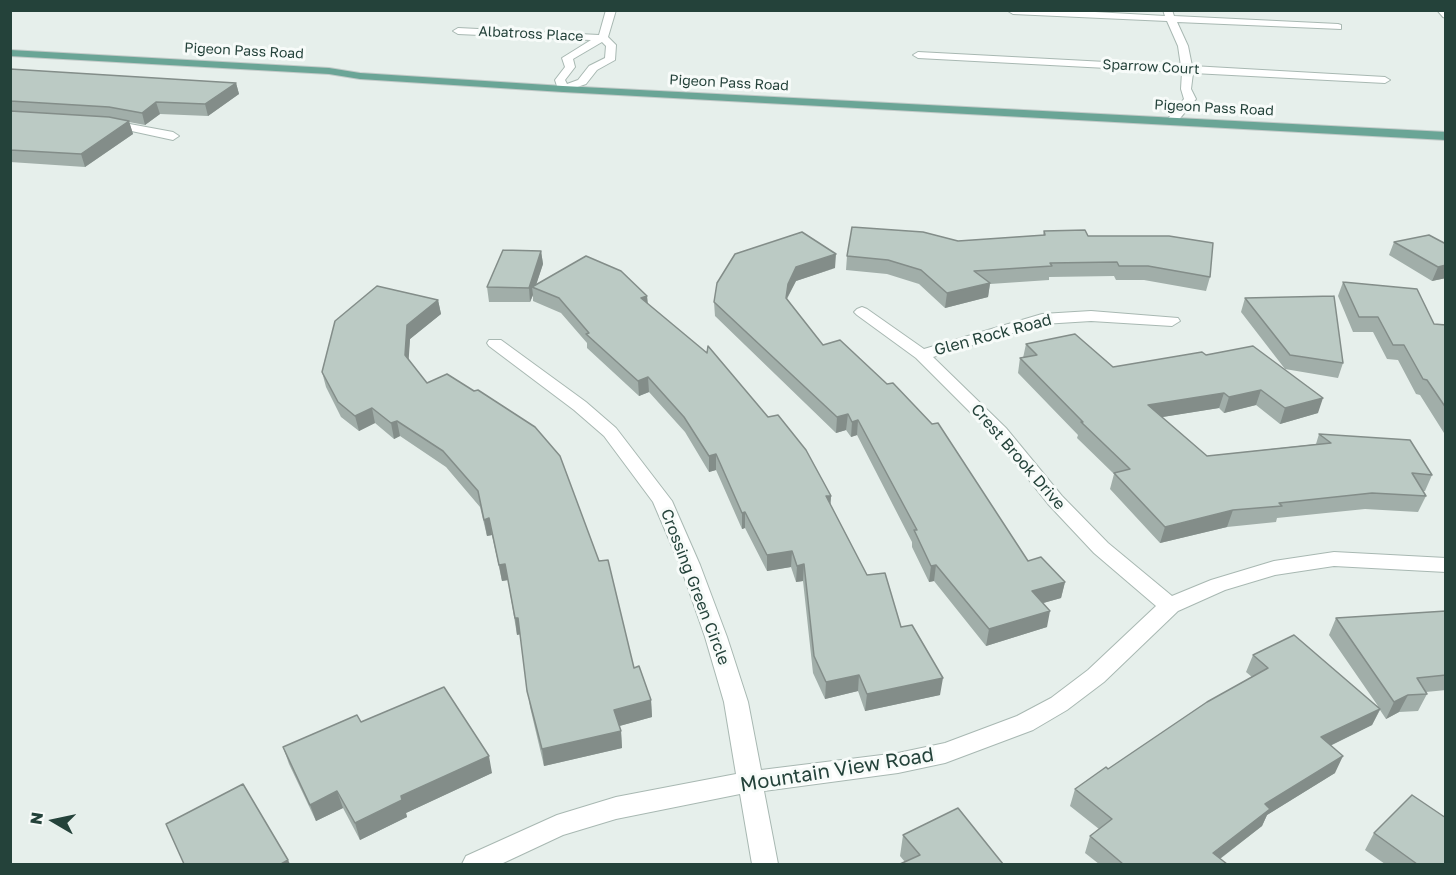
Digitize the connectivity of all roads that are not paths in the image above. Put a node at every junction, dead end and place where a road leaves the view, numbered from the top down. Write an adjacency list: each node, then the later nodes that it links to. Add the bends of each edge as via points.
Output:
1 (611, 10): 8 (street)
2 (1441, 10): 5 (street)
3 (1013, 11): 4 (street)
4 (1169, 14): 6 (street); 11 (street, via 1183,46)
5 (1446, 15)
6 (1338, 27)
7 (458, 31): 8 (street, Albatross Place)
8 (603, 38): 13 (street, via 567,58 570,67 560,80); 13 (street, via 611,45 610,60 593,68 582,82)
9 (10, 53): 13 (main road, Pigeon Pass Road, via 320,70)
10 (918, 55): 11 (street, Sparrow Court)
11 (1186, 69): 12 (street, Sparrow Court); 14 (street, via 1190,99)
12 (1385, 80)
13 (563, 89): 14 (main road, Pigeon Pass Road)
14 (1172, 121): 17 (main road, Pigeon Pass Road)
15 (90, 122): 16 (street)
16 (173, 136)
17 (1446, 136)
18 (862, 312): 21 (street, Crest Brook Drive)
19 (1172, 321): 21 (street, Glen Rock Road, via 1091,316 1042,318)
20 (495, 343): 24 (street, Crossing Green Circle, via 610,432 662,501 716,637 736,702)
21 (922, 355): 23 (street, Crest Brook Drive, via 1000,432 1055,500 1101,548)
22 (1446, 565): 23 (street, Mountain View Road, via 1334,559 1274,568 1218,585)
23 (1170, 606): 24 (street, Mountain View Road, via 1096,676 1025,723 945,753)
24 (751, 782): 25 (street, Mountain View Road, via 616,808 557,826); 26 (street, Crossing Green Circle)
25 (476, 864)
26 (765, 864)

